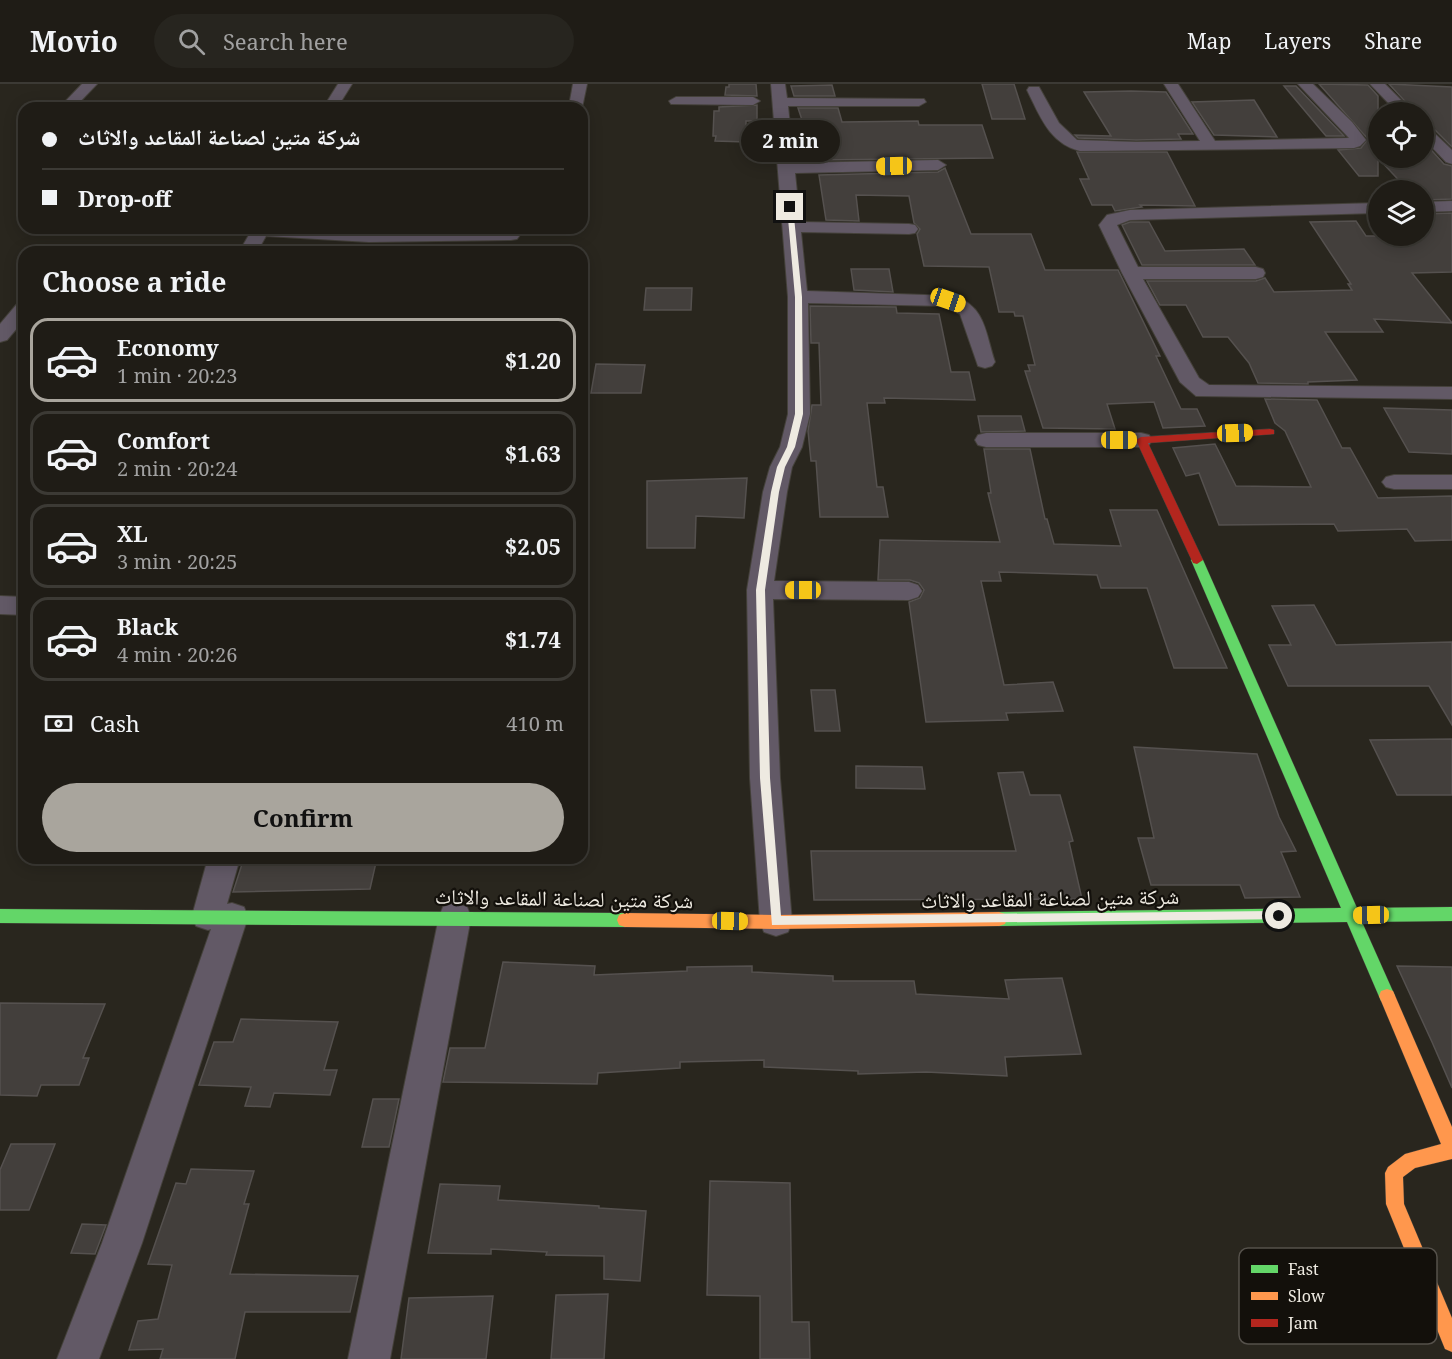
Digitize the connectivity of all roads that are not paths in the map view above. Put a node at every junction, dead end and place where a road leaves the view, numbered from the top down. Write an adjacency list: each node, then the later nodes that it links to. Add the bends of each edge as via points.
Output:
1 (90, 84): 11 (street)
2 (345, 84): 12 (street)
3 (580, 84): 13 (street)
4 (677, 84): 10 (street, via 675,109)
5 (1171, 84): 17 (street)
6 (1305, 84): 17 (street, via 1358,140)
7 (1377, 84): 15 (street)
8 (1034, 90): 17 (street, via 1059,134 1071,144)
9 (779, 93): 14 (street); 20 (street)
10 (753, 101)
11 (72, 102)
12 (334, 102)
13 (577, 102)
14 (919, 102)
15 (1395, 102)
16 (1434, 141): 18 (street)
17 (1211, 146)
18 (1452, 159)
19 (938, 165): 20 (street)
20 (786, 168): 24 (street)
21 (1452, 206): 22 (street)
22 (1434, 207)
23 (1368, 208): 29 (street, via 1130,215 1113,219 1108,225)
24 (792, 226): 25 (street); 31 (street)
25 (909, 229)
26 (306, 234): 28 (street)
27 (511, 235): 28 (street)
28 (406, 245)
29 (1131, 273): 30 (street); 35 (street, via 1191,382 1204,391)
30 (1256, 273)
31 (798, 297): 34 (street, via 948,300 969,312); 41 (street, via 799,414 775,492)
32 (18, 316): 33 (street)
33 (0, 336)
34 (985, 362)
35 (1452, 393)
36 (1270, 432): 38 (street)
37 (986, 440): 38 (street)
38 (1141, 440): 47 (street, via 1227,626)
39 (1394, 482): 40 (street)
40 (1452, 482)
41 (760, 590): 42 (street); 51 (street, via 765,778)
42 (909, 591)
43 (0, 605): 44 (street)
44 (18, 606)
45 (224, 864): 49 (street)
46 (1452, 914): 47 (street, شركة متين لصناعة المقاعد والاثاث)
47 (1351, 915): 51 (street, شركة متين لصناعة المقاعد والاثاث); 52 (street, via 1449,1139)
48 (0, 916): 49 (street, شركة متين لصناعة المقاعد والاثاث)
49 (220, 916): 50 (street, شركة متين لصناعة المقاعد والاثاث); 56 (street, via 122,1243)
50 (455, 917): 51 (street, شركة متين لصناعة المقاعد والاثاث); 57 (street)
51 (776, 921)
52 (1450, 1153): 53 (street, via 1411,1160 1395,1173 1395,1204)
53 (1413, 1248)
54 (1437, 1306): 55 (street)
55 (1452, 1342)
56 (78, 1359)
57 (369, 1359)

